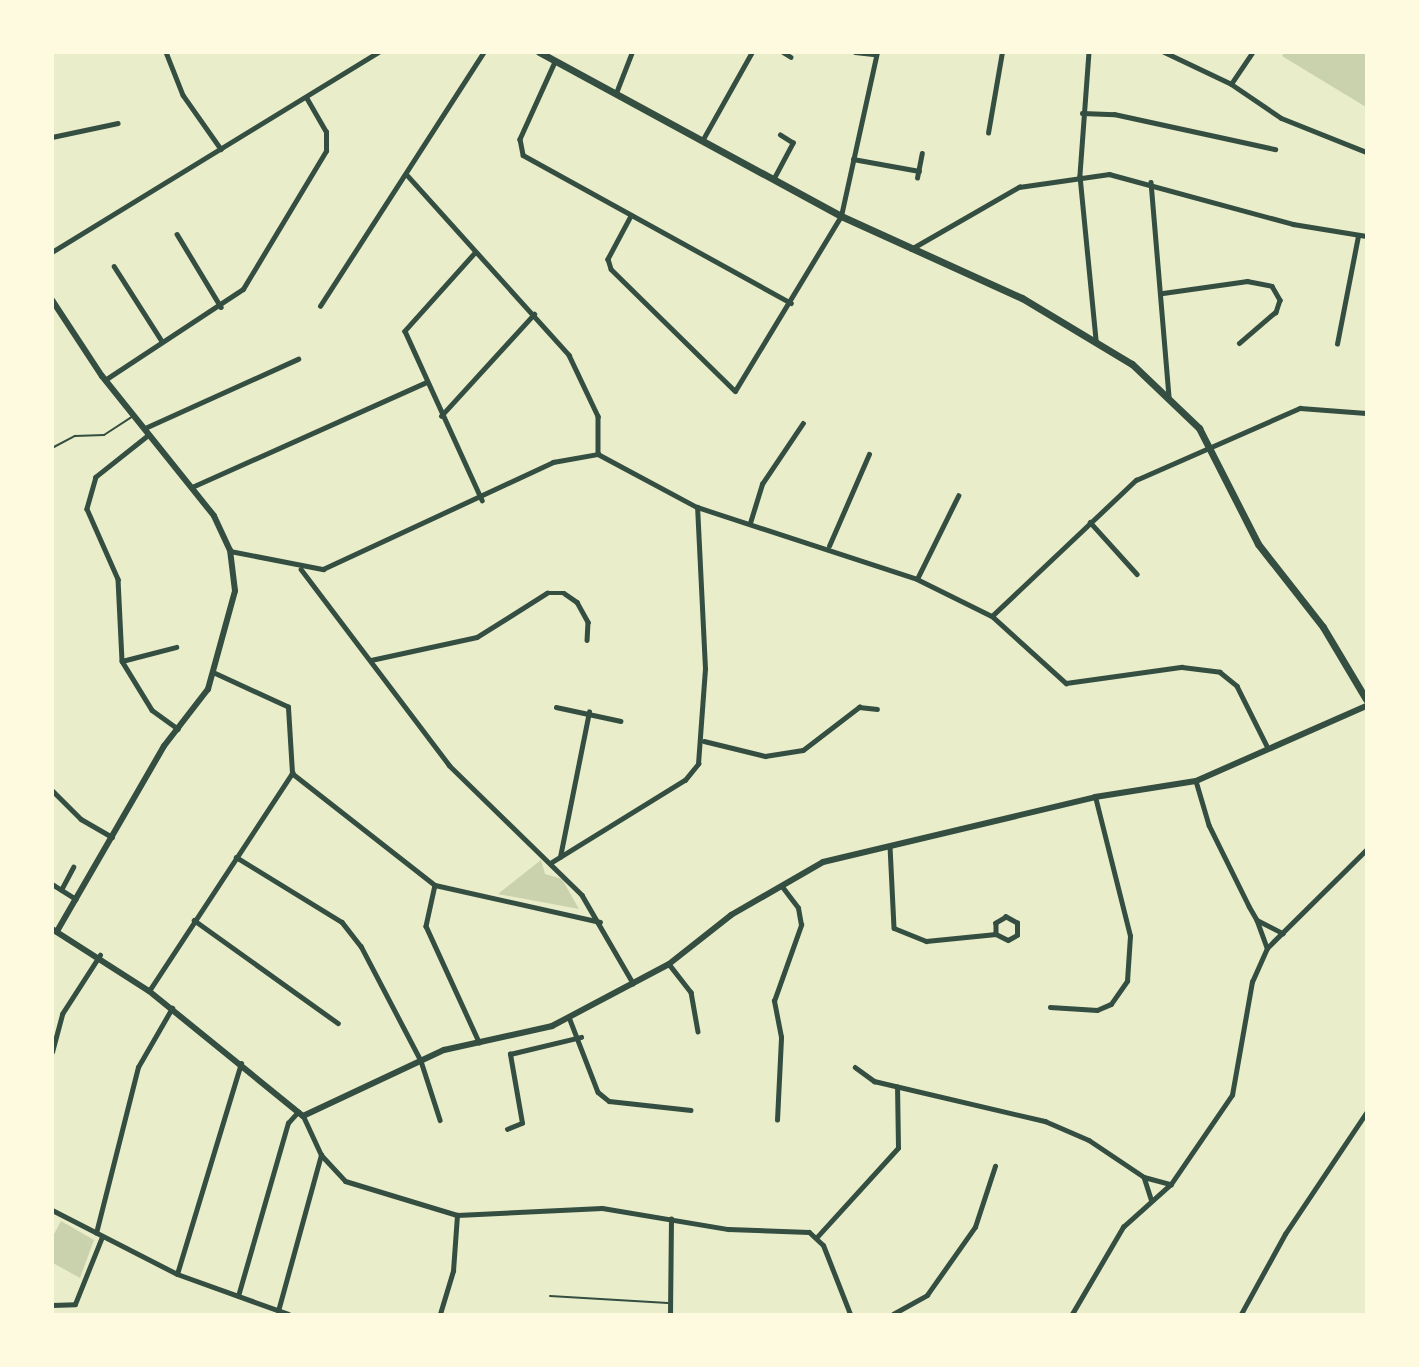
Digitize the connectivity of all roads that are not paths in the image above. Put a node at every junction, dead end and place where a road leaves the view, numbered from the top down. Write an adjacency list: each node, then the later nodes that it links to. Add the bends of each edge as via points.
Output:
1 (166, 52): 25 (street, via 183,95)
2 (379, 52): 18 (street)
3 (484, 52): 31 (street)
4 (539, 52): 15 (main road)
5 (632, 52): 17 (street)
6 (752, 52): 24 (street)
7 (783, 52): 14 (street)
8 (855, 52): 12 (street)
9 (1002, 52): 21 (street)
10 (1089, 52): 19 (street)
11 (1164, 52): 16 (street)
12 (876, 53): 29 (street)
13 (1254, 54): 16 (street)
14 (791, 57)
15 (555, 61): 17 (main road); 36 (street, via 518,149)
16 (1231, 84): 27 (street, via 1282,118)
17 (616, 94): 24 (main road)
18 (306, 99): 25 (street); 48 (street, via 326,132 326,151 243,289)
19 (1082, 113): 26 (street, via 1114,114); 32 (street)
20 (118, 124): 23 (street)
21 (988, 133)
22 (780, 135): 33 (street, via 793,143)
23 (52, 137)
24 (701, 142): 33 (main road)
25 (222, 149): 42 (street)
26 (1275, 149)
27 (1367, 152)
28 (922, 153): 30 (street)
29 (853, 159): 30 (street); 37 (street)
30 (919, 172): 34 (street)
31 (408, 176): 43 (street); 49 (street)
32 (1080, 176): 35 (street); 41 (street, via 1019,187); 51 (street)
33 (774, 178): 37 (main road)
34 (917, 178)
35 (1151, 182): 39 (street, via 1293,224); 45 (street)
36 (631, 216): 47 (street); 47 (street, via 608,259 611,269 736,391)
37 (841, 216): 41 (main road); 47 (street)
38 (177, 234): 48 (street)
39 (1358, 236): 40 (street); 54 (street)
40 (1367, 236)
41 (911, 249): 51 (main road, via 1022,298)
42 (52, 252)
43 (475, 253): 50 (street); 57 (street, via 405,331)
44 (114, 266): 52 (street)
45 (1163, 293): 53 (street, via 1247,281 1272,286 1280,300 1276,312); 58 (street)
46 (52, 300): 56 (main road)
47 (791, 303)
48 (221, 306): 52 (street)
49 (320, 306)
50 (534, 314): 61 (street); 66 (street, via 588,384 598,416)
51 (1096, 340): 58 (main road)
52 (162, 341): 56 (street)
53 (1240, 343)
54 (1337, 344)
55 (298, 359): 63 (street)
56 (105, 380): 60 (main road)
57 (425, 383): 61 (street); 68 (street)
58 (1169, 396): 64 (main road)
59 (1367, 413): 64 (street, via 1300,408)
60 (133, 415): 63 (main road); 65 (lane, via 95,438 75,436)
61 (441, 416): 70 (street)
62 (803, 423): 73 (street, via 762,484)
63 (148, 432): 68 (main road); 83 (street, via 112,460 88,494 87,509 118,579)
64 (1210, 446): 72 (street, via 1136,480); 85 (main road, via 1258,544 1323,627)
65 (52, 448)
66 (598, 454): 70 (street, via 554,462); 71 (street)
67 (869, 454): 74 (street)
68 (192, 487): 75 (main road)
69 (958, 496): 78 (street)
70 (482, 500): 76 (street, via 323,569)
71 (697, 507): 73 (street); 92 (street)
72 (1090, 522): 77 (street); 79 (street)
73 (750, 523): 74 (street)
74 (829, 546): 78 (street)
75 (230, 550): 76 (street); 84 (main road, via 234,599)
76 (301, 569): 82 (street)
77 (1137, 574)
78 (917, 579): 79 (street)
79 (992, 616): 93 (street, via 1066,683 1182,667 1220,672 1237,686)
80 (587, 640): 82 (street, via 588,622 577,602 564,593 547,593 477,636)
81 (176, 647): 83 (street)
82 (371, 660): 103 (street, via 476,795)
83 (122, 661): 91 (street, via 152,710)
84 (214, 673): 91 (main road); 94 (street, via 288,707)
85 (1367, 699)
86 (556, 706): 89 (street)
87 (1367, 706): 93 (main road)
88 (877, 709): 92 (street, via 859,707 803,750 765,756)
89 (589, 712): 90 (street); 102 (street)
90 (621, 721)
91 (178, 729): 98 (main road)
92 (704, 741): 102 (street, via 698,765 685,780)
93 (1268, 748): 95 (main road)
94 (292, 773): 101 (street); 106 (street)
95 (1196, 781): 97 (main road); 111 (street, via 1209,825)
96 (52, 790): 98 (street, via 81,819)
97 (1095, 797): 99 (main road); 121 (street, via 1125,904 1126,981 1111,1004 1097,1010)
98 (112, 837): 109 (main road)
99 (890, 845): 107 (main road, via 823,862); 114 (street, via 894,928 926,941)
100 (1367, 850): 115 (street)
101 (236, 857): 110 (street); 129 (street, via 342,922)
102 (560, 857): 103 (street)
103 (552, 862): 112 (street)
104 (73, 867): 108 (street)
105 (52, 884): 108 (street)
106 (435, 885): 112 (street); 127 (street, via 426,926)
107 (782, 887): 118 (main road, via 731,915); 137 (street, via 798,908 800,925 774,1001 780,1037)
108 (61, 890): 109 (street)
109 (76, 899): 113 (main road)
110 (194, 920): 120 (street); 124 (street)
111 (1257, 920): 115 (street); 116 (street)
112 (600, 922): 119 (street)
113 (54, 932): 117 (main road)
114 (996, 934): 114 (street, via 996,923 1006,917 1017,923 1017,934 1008,940)
115 (1283, 934): 116 (street)
116 (1268, 948): 142 (street, via 1252,982 1232,1095)
117 (100, 956): 120 (main road); 128 (street, via 62,1014)
118 (669, 964): 119 (main road); 125 (street, via 691,992)
119 (633, 983): 123 (main road)
120 (149, 991): 122 (main road)
121 (1050, 1007)
122 (172, 1008): 130 (main road); 147 (street, via 138,1067)
123 (569, 1017): 126 (street); 127 (main road, via 530,1035)
124 (338, 1023)
125 (698, 1031)
126 (580, 1037): 133 (street, via 598,1092 609,1101); 138 (street, via 510,1054 522,1123)
127 (479, 1042): 129 (main road)
128 (52, 1052)
129 (421, 1061): 134 (main road); 136 (street)
130 (242, 1063): 134 (main road); 149 (street)
131 (855, 1067): 132 (street)
132 (898, 1087): 141 (street, via 1045,1121 1089,1140); 148 (street, via 898,1148)
133 (691, 1110)
134 (301, 1113): 139 (street); 150 (street, via 288,1123)
135 (1367, 1114): 161 (street, via 1285,1234)
136 (440, 1120)
137 (777, 1120)
138 (507, 1129)
139 (321, 1155): 145 (street, via 352,1185); 154 (street)
140 (995, 1166): 159 (street, via 975,1227 927,1294)
141 (1144, 1177): 142 (street); 143 (street)
142 (1171, 1184): 143 (street)
143 (1152, 1199): 160 (street, via 1123,1227)
144 (52, 1210): 147 (street)
145 (457, 1215): 146 (street, via 588,1207); 156 (street, via 453,1271)
146 (671, 1219): 148 (street); 152 (street)
147 (99, 1236): 149 (street); 153 (street, via 75,1304)
148 (817, 1237): 158 (street)
149 (177, 1274): 150 (street)
150 (239, 1296): 154 (street)
151 (550, 1296): 152 (lane)
152 (671, 1303): 157 (street)
153 (52, 1305)
154 (278, 1311): 155 (street)
155 (288, 1314)
156 (440, 1314)
157 (670, 1314)
158 (850, 1314)
159 (893, 1314)
160 (1072, 1314)
161 (1241, 1314)

